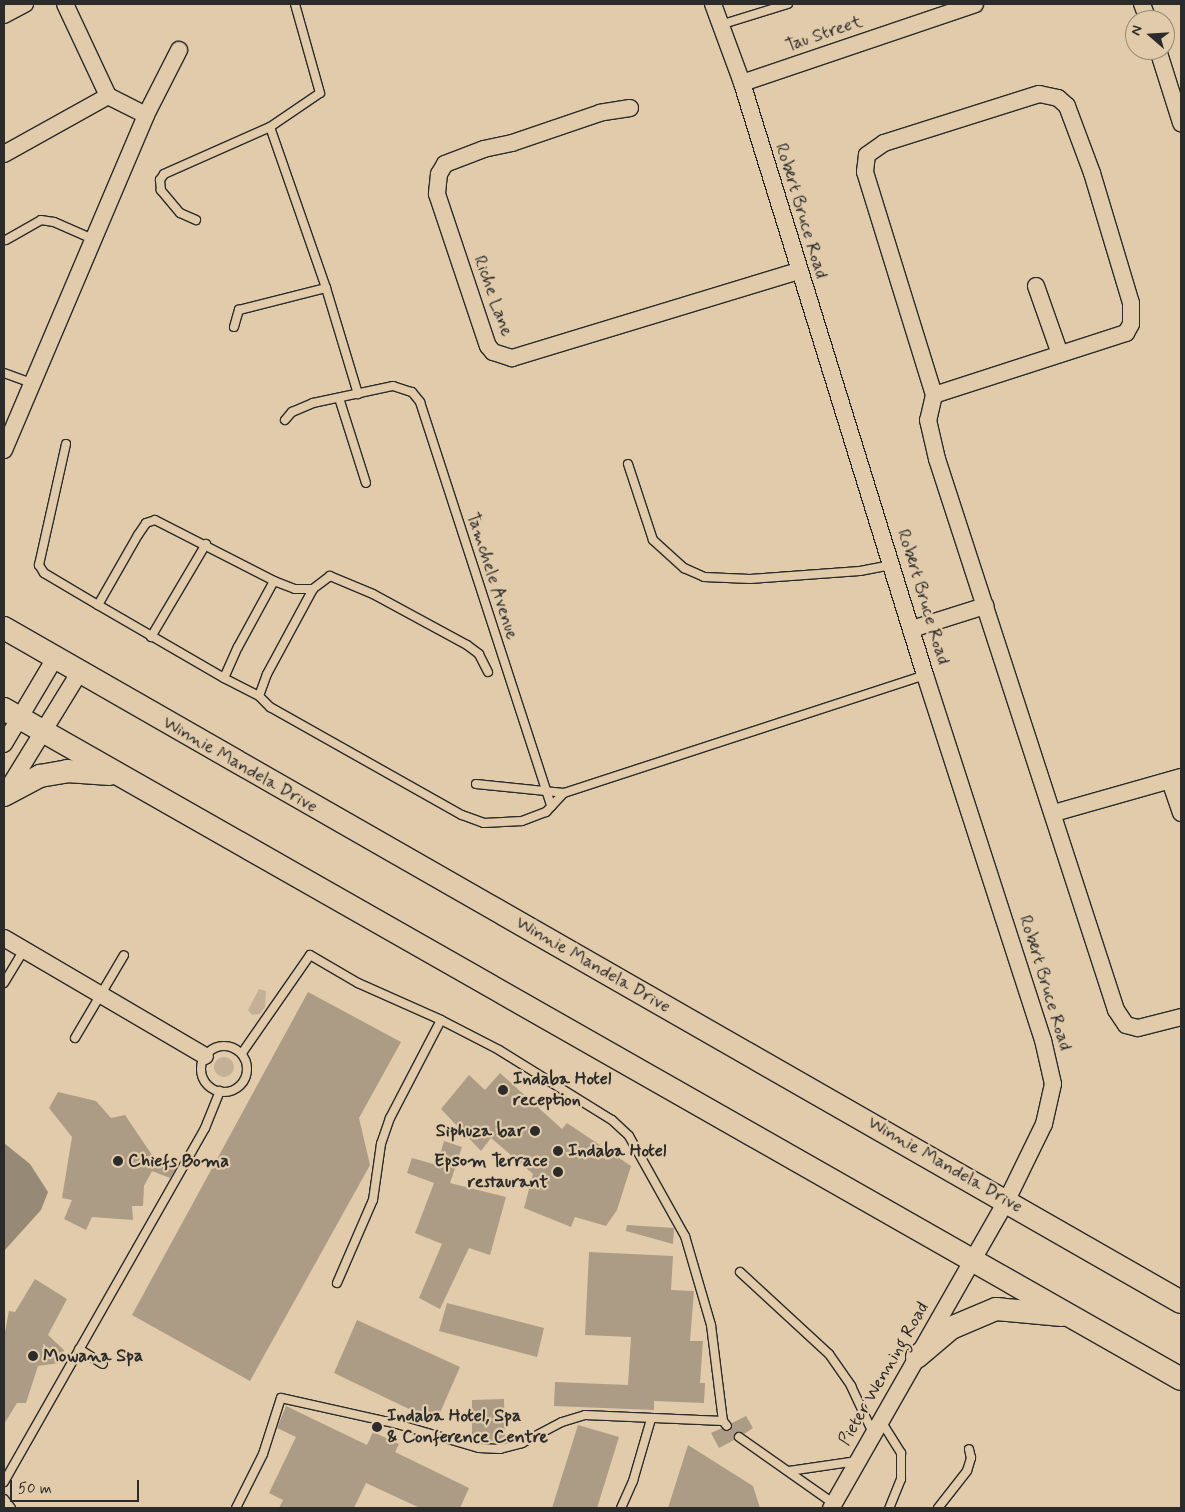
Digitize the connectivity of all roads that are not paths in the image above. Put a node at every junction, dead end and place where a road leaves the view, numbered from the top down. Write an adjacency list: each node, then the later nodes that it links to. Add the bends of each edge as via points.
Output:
1 (25, 4): 7 (street)
2 (65, 4): 12 (street)
3 (295, 4): 16 (lane, via 320,93)
4 (713, 4): 8 (street, Robert Bruce Road)
5 (788, 4): 8 (lane)
6 (975, 4): 11 (street, Tau Street)
7 (4, 15)
8 (720, 25): 11 (street, Robert Bruce Road)
9 (179, 50): 14 (street)
10 (1161, 60): 15 (street)
11 (742, 83): 21 (street, Robert Bruce Road)
12 (108, 96): 14 (street); 17 (street)
13 (630, 108): 21 (street, Riche Lane, via 600,113 512,143 484,149 445,164 439,174 437,194 488,346 493,352 512,358)
14 (146, 115): 19 (street)
15 (1181, 123)
16 (270, 126): 18 (lane, via 161,177 161,190 172,206); 23 (lane)
17 (4, 154)
18 (196, 220)
19 (93, 239): 20 (lane, via 54,222 41,220); 27 (street)
20 (6, 240)
21 (798, 271): 37 (street, Robert Bruce Road)
22 (1036, 286): 25 (street)
23 (326, 288): 24 (lane, via 240,310); 28 (lane)
24 (234, 327)
25 (1060, 354): 29 (street); 29 (street, via 1126,333 1133,313 1092,173 1067,106 1058,98 1039,94 884,142 867,155 864,172)
26 (4, 373): 27 (lane)
27 (32, 383): 33 (street)
28 (358, 394): 30 (lane); 57 (lane, Tamchele Avenue, via 393,386 412,392 420,402)
29 (934, 395): 41 (street, via 928,420)
30 (339, 398): 31 (lane, via 313,403 292,412); 35 (lane)
31 (285, 420)
32 (66, 444): 40 (lane, via 39,565 44,573)
33 (4, 450)
34 (628, 464): 37 (lane, via 653,540 684,568 704,578 750,579 860,571)
35 (366, 482)
36 (206, 544): 38 (lane); 40 (lane, via 155,520 146,523); 44 (lane)
37 (892, 565): 43 (street, Robert Bruce Road)
38 (274, 581): 39 (lane, via 295,589); 49 (lane)
39 (313, 588): 46 (lane, via 330,576 373,594 467,645 479,654); 50 (lane, via 267,674)
40 (98, 605): 44 (lane)
41 (985, 606): 43 (street); 61 (street)
42 (4, 628): 45 (main road, Winnie Mandela Drive)
43 (912, 630): 48 (street, Robert Bruce Road)
44 (151, 637): 49 (lane)
45 (55, 658): 47 (main road, Winnie Mandela Drive); 51 (street)
46 (488, 672)
47 (79, 673): 52 (street); 74 (main road, Winnie Mandela Drive)
48 (925, 675): 58 (lane); 74 (street, Robert Bruce Road, via 1044,1040 1053,1084 1044,1124)
49 (224, 678): 50 (lane)
50 (259, 696): 60 (lane, via 276,710 462,815 484,823 510,823 546,812)
51 (12, 713): 52 (main road); 53 (street)
52 (41, 731): 54 (main road); 59 (street)
53 (4, 744)
54 (116, 774): 59 (main road, via 67,771 40,776); 75 (main road)
55 (1176, 779): 61 (street); 62 (street)
56 (476, 784): 57 (lane)
57 (547, 792): 58 (lane); 60 (lane, Tamchele Avenue)
58 (564, 793): 60 (lane)
59 (4, 795)
60 (552, 806)
61 (1054, 813): 68 (street, via 1122,1020 1132,1027 1144,1028)
62 (1181, 813)
63 (4, 938): 64 (street)
64 (24, 950): 66 (lane); 67 (street)
65 (124, 955): 67 (lane)
66 (4, 983)
67 (100, 995): 70 (lane); 72 (street)
68 (1181, 1017)
69 (441, 1020): 71 (lane, via 358,983 310,956); 77 (lane, via 390,1118 381,1144 373,1200); 84 (lane, via 499,1050 594,1109 629,1136 685,1236 711,1325 725,1423)
70 (75, 1038)
71 (242, 1054): 72 (lane, via 223,1045); 73 (lane, via 247,1066 244,1080 234,1089)
72 (205, 1056): 73 (lane, via 201,1070 203,1078)
73 (220, 1092): 80 (lane, via 205,1128)
74 (1007, 1200): 75 (street, Robert Bruce Road); 78 (main road, Winnie Mandela Drive)
75 (974, 1260): 79 (main road); 81 (street, Pieter Wenning Road)
76 (740, 1272): 85 (lane, via 829,1354)
77 (337, 1283)
78 (1181, 1302)
79 (1070, 1316): 81 (main road, via 996,1309 951,1328); 83 (main road)
80 (79, 1349): 82 (lane); 90 (lane)
81 (917, 1358): 85 (street, Pieter Wenning Road)
82 (103, 1364)
83 (1181, 1379)
84 (651, 1418): 94 (lane, via 585,1416 562,1422 522,1443 479,1448 397,1424 281,1398 263,1454); 95 (lane, via 633,1481)
85 (877, 1427): 88 (street, Pieter Wenning Road); 96 (lane, via 901,1453 901,1479)
86 (739, 1437): 89 (lane)
87 (969, 1449): 97 (lane, via 971,1458 967,1471)
88 (857, 1461): 89 (lane); 92 (street, Pieter Wenning Road)
89 (789, 1471): 92 (lane)
90 (4, 1482)
91 (4, 1499): 93 (lane)
92 (832, 1506)
93 (11, 1508)
94 (236, 1508)
95 (621, 1508)
96 (889, 1508)
97 (938, 1508)

